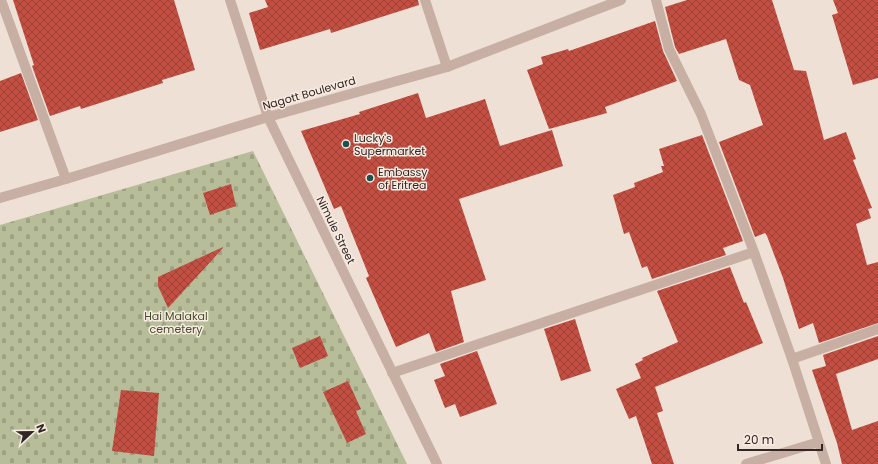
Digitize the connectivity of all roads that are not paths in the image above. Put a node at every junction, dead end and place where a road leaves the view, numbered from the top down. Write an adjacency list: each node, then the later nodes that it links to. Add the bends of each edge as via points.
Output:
1 (1, 0): 8 (street)
2 (230, 0): 7 (street, Nimule Street)
3 (425, 0): 6 (street)
4 (621, 0): 6 (street, Nagott Boulevard)
5 (656, 0): 10 (street, via 669,49 701,114)
6 (447, 67): 7 (street, Nagott Boulevard)
7 (268, 117): 8 (street, Nagott Boulevard); 13 (street, Nimule Street)
8 (66, 179): 9 (street, Nagott Boulevard)
9 (0, 198)
10 (754, 252): 12 (street); 13 (street)
11 (878, 330): 12 (street)
12 (792, 359): 14 (street)
13 (392, 373): 15 (street, Nimule Street)
14 (819, 442): 16 (street); 17 (street)
15 (437, 464)
16 (746, 464)
17 (826, 464)

